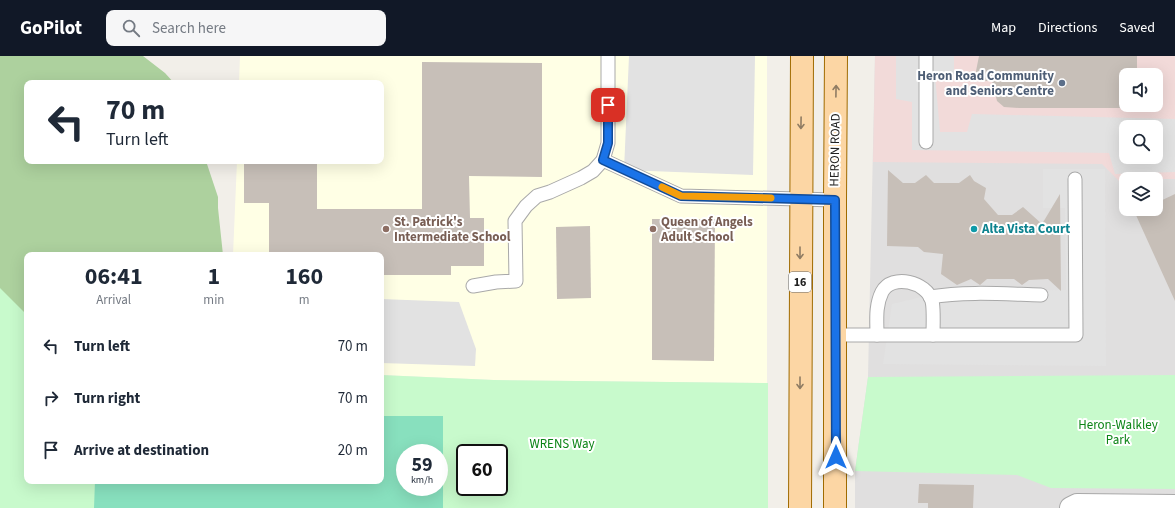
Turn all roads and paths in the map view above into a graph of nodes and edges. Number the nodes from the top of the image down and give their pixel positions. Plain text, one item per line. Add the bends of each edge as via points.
1 (608, 56) edge
2 (802, 56) edge
3 (836, 56) edge
4 (926, 56) edge
5 (926, 142) dead end
6 (603, 160) junction
7 (1075, 179) dead end
8 (800, 198) junction
9 (835, 200) junction
10 (473, 286) dead end
11 (1041, 295) dead end
12 (930, 297) junction
13 (836, 335) junction
14 (877, 335) junction
15 (933, 335) junction
16 (1175, 506) edge
17 (800, 508) edge
18 (835, 508) edge
19 (1070, 508) edge

1 - 6 lane via 608,143
2 -> 8 main road, 16
9 -> 3 main road, HERON ROAD
4 - 5 lane
6 - 8 lane via 681,196
6 - 10 lane via 593,171 537,196 526,206 515,222 516,281
7 - 15 lane via 1076,335
8 - 9 lane
8 -> 17 main road, 16
9 - 13 main road, HERON ROAD
11 - 12 lane via 949,294
12 - 14 lane via 927,291 912,283 890,284 882,291 877,305
12 - 15 lane
13 - 14 lane
13 - 18 main road, HERON ROAD
14 - 15 lane
16 - 19 street via 1077,505

